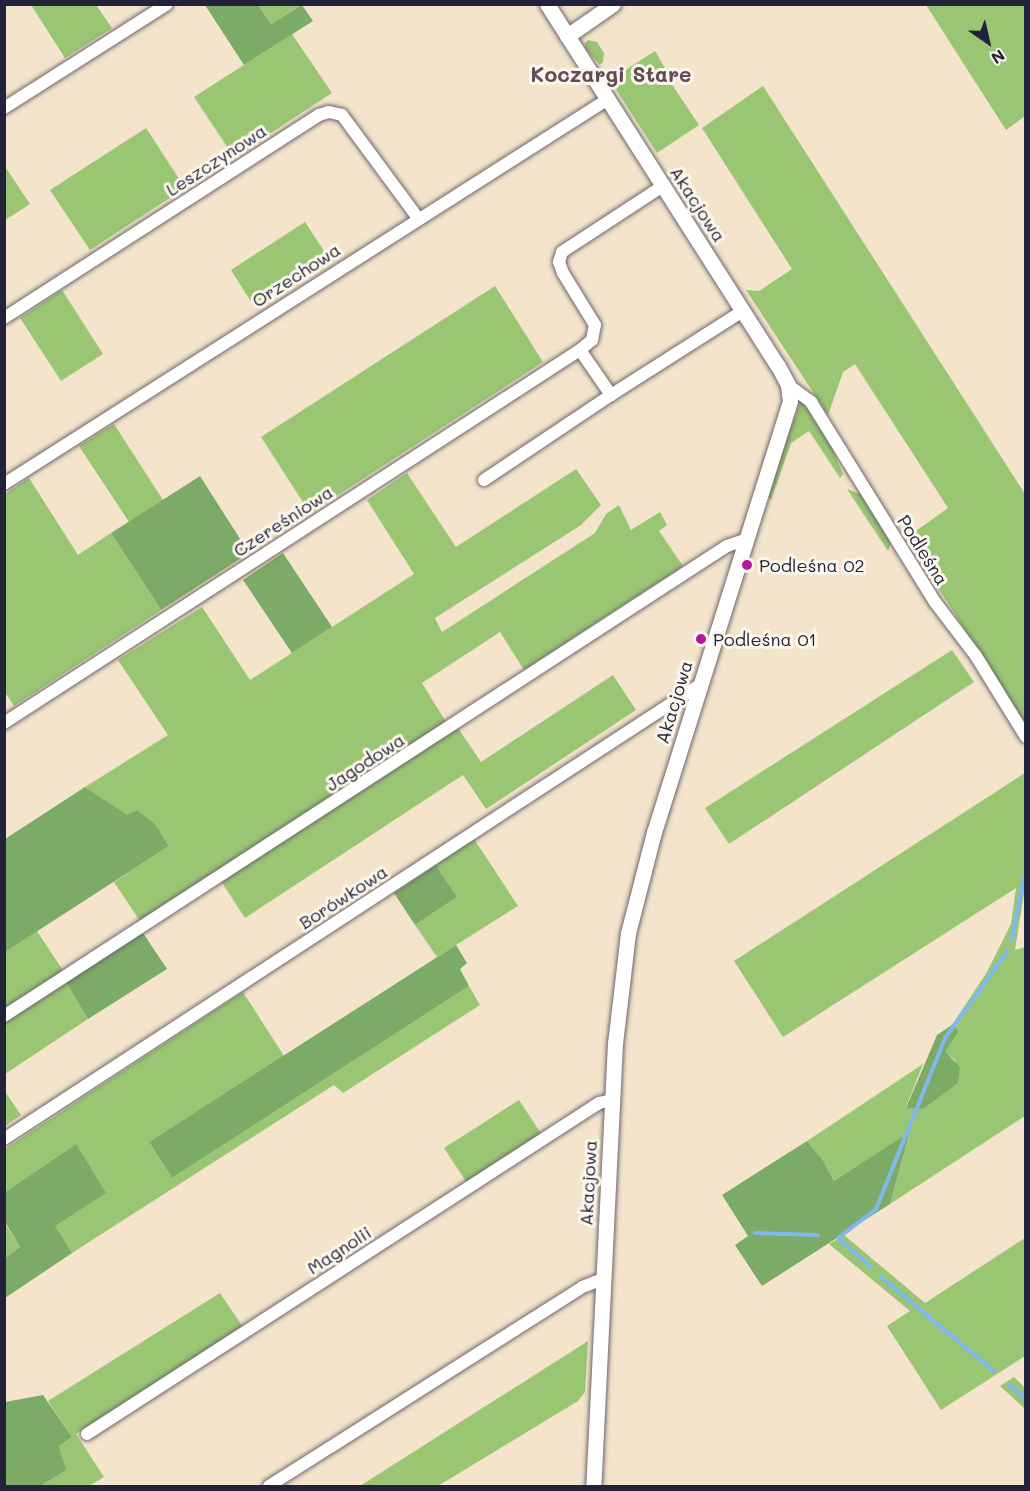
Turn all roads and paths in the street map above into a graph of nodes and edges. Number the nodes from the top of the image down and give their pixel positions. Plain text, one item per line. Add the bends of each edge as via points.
1 (167, 4) edge
2 (547, 4) edge
3 (613, 4) edge
4 (567, 36) junction
5 (608, 99) junction
6 (4, 108) edge
7 (663, 186) junction
8 (418, 218) junction
9 (743, 311) junction
10 (4, 318) edge
11 (580, 350) junction
12 (788, 385) junction
13 (611, 394) junction
14 (484, 480) dead end
15 (4, 484) edge
16 (747, 539) junction
17 (701, 684) junction
18 (4, 723) edge
19 (1026, 737) edge
20 (4, 1016) edge
21 (612, 1100) junction
22 (4, 1139) edge
23 (603, 1279) junction
24 (87, 1434) dead end
25 (269, 1486) edge
26 (593, 1486) edge

1 - 6 street
2 - 4 street, Akacjowa
3 - 4 street
4 - 5 street, Akacjowa
5 - 7 street, Akacjowa
5 - 8 street, Orzechowa
7 - 9 street, Akacjowa
7 - 11 street, Czereśniowa via 562,252 559,262 563,273 595,325 592,340
8 - 10 street, Leszczynowa via 342,115 329,112
8 - 15 street, Orzechowa
9 - 12 street, Akacjowa
9 - 13 street
11 - 13 street
11 - 18 street, Czereśniowa
12 - 16 street, Akacjowa via 789,412
12 - 19 street, Podleśna via 811,402 935,602 970,648
13 - 14 street
16 - 17 street, Akacjowa
16 - 20 street, Jagodowa via 727,546
17 - 21 street, Akacjowa via 651,842 628,933
17 - 22 street, Borówkowa
21 - 23 street, Akacjowa
21 - 24 street, Magnolii via 599,1103
23 - 25 street via 582,1287
23 - 26 street, Akacjowa

